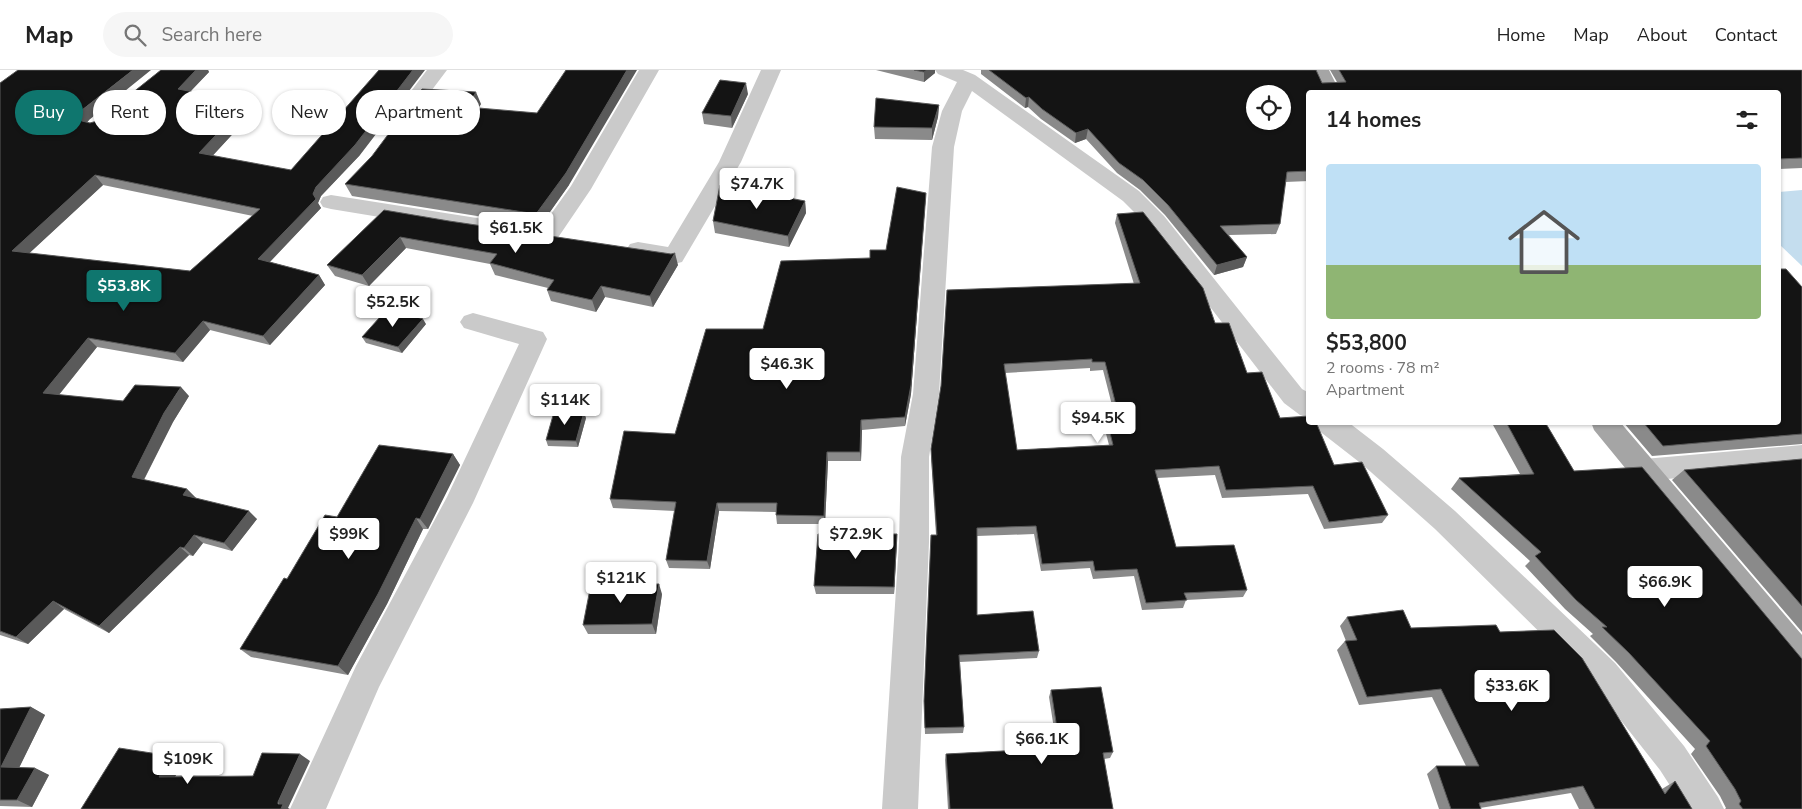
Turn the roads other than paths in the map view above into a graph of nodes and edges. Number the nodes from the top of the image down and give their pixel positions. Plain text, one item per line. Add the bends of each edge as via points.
1 (437, 70) edge
2 (649, 70) edge
3 (770, 70) edge
4 (945, 70) edge
5 (1319, 70) edge
6 (968, 79) junction
7 (1329, 90) edge
8 (386, 138) edge
9 (350, 182) edge
10 (616, 247) edge
11 (473, 322) dead end
12 (1306, 406) edge
13 (1332, 425) edge
14 (1606, 425) edge
15 (1802, 456) edge
16 (1644, 470) junction
17 (1802, 659) edge
18 (308, 809) edge
19 (900, 809) edge
20 (1706, 809) edge

1 - 8 street
2 - 9 street via 580,190 557,238 331,202
3 - 10 street via 730,162 674,256
4 - 6 street
5 - 7 main road
6 - 12 street via 1131,196 1156,222 1293,396
6 - 19 street via 952,111 943,147 926,394 915,457 914,542
11 - 18 street via 534,339 458,503 367,677
13 - 20 street via 1445,520 1604,674 1672,758
14 - 16 main road
15 - 16 street
16 - 17 main road

